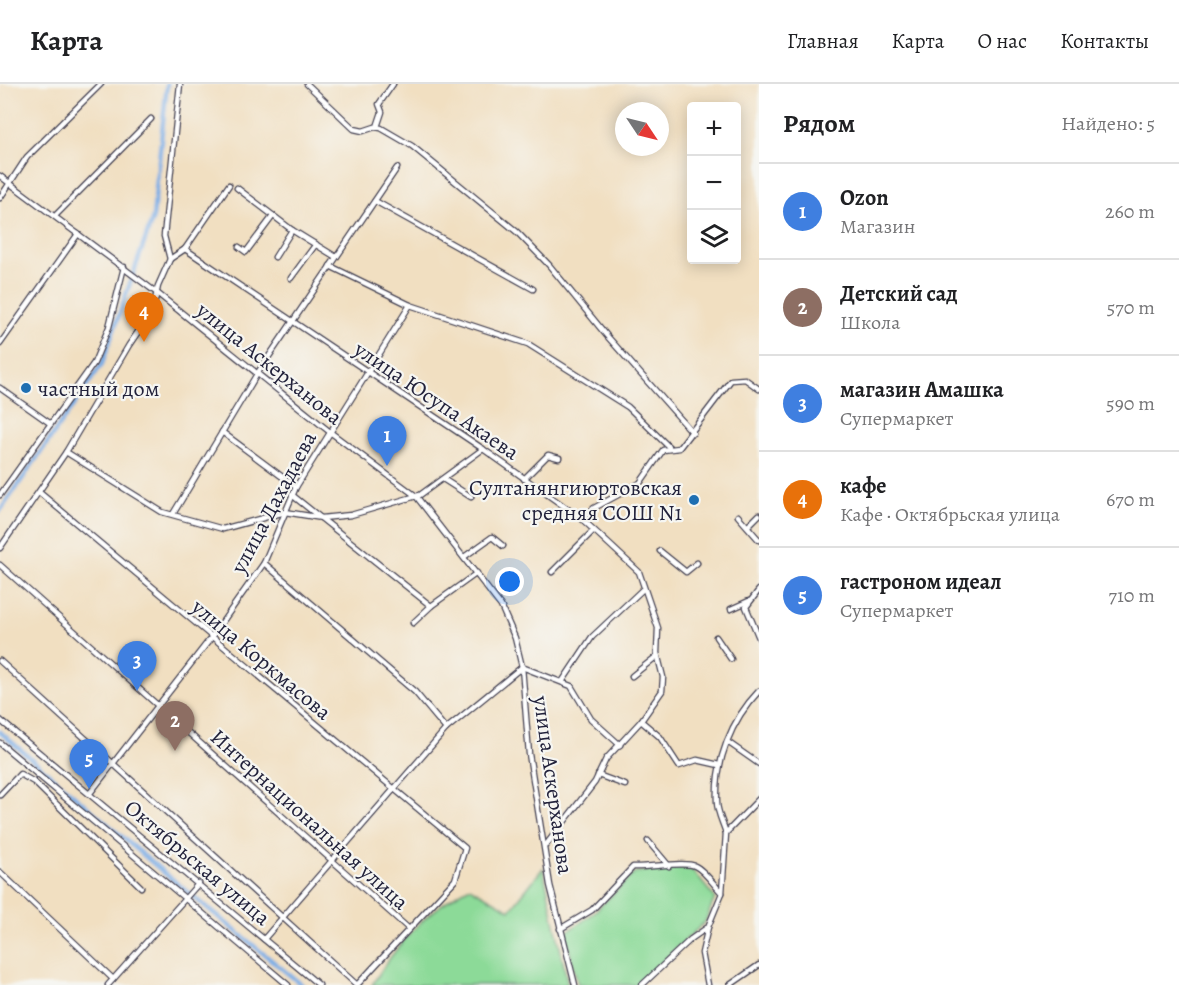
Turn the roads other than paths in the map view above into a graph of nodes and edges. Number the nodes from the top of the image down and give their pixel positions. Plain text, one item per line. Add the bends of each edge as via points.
1 (101, 84) edge
2 (180, 84) edge
3 (307, 84) edge
4 (393, 84) edge
5 (151, 119) dead end
6 (377, 127) junction
7 (397, 168) dead end
8 (0, 176) edge
9 (10, 184) junction
10 (229, 185) dead end
11 (237, 188) dead end
12 (0, 198) edge
13 (375, 201) junction
14 (55, 216) junction
15 (273, 216) junction
16 (292, 230) junction
17 (78, 234) junction
18 (316, 244) junction
19 (239, 247) dead end
20 (185, 249) junction
21 (275, 257) dead end
22 (336, 257) junction
23 (170, 259) junction
24 (330, 266) junction
25 (126, 269) junction
26 (291, 278) dead end
27 (533, 288) dead end
28 (157, 293) junction
29 (410, 304) junction
30 (293, 322) junction
31 (0, 344) edge
32 (369, 373) junction
33 (257, 374) junction
34 (0, 388) edge
35 (759, 389) edge
36 (51, 424) junction
37 (222, 432) junction
38 (330, 432) junction
39 (693, 433) junction
40 (669, 447) junction
41 (483, 448) junction
42 (66, 452) junction
43 (559, 458) dead end
44 (443, 479) junction
45 (524, 479) junction
46 (296, 487) junction
47 (40, 493) junction
48 (0, 495) edge
49 (292, 495) junction
50 (416, 496) junction
51 (471, 497) dead end
52 (285, 512) junction
53 (173, 514) junction
54 (759, 515) edge
55 (738, 516) dead end
56 (322, 518) junction
57 (582, 519) junction
58 (749, 525) junction
59 (593, 531) junction
60 (759, 540) edge
61 (503, 546) dead end
62 (0, 548) edge
63 (660, 551) dead end
64 (464, 557) junction
65 (264, 563) junction
66 (697, 563) dead end
67 (0, 565) edge
68 (552, 572) dead end
69 (477, 573) junction
70 (643, 589) junction
71 (759, 590) edge
72 (749, 601) junction
73 (431, 606) junction
74 (731, 609) dead end
75 (413, 623) dead end
76 (716, 637) dead end
77 (211, 638) junction
78 (759, 638) edge
79 (657, 656) junction
80 (731, 659) dead end
81 (0, 661) edge
82 (522, 667) junction
83 (632, 676) dead end
84 (562, 682) junction
85 (759, 691) edge
86 (158, 706) junction
87 (0, 720) edge
88 (641, 721) junction
89 (446, 729) junction
90 (0, 743) edge
91 (729, 743) junction
92 (620, 745) junction
93 (113, 764) junction
94 (759, 764) edge
95 (719, 765) junction
96 (598, 775) junction
97 (625, 785) dead end
98 (394, 790) junction
99 (90, 793) junction
100 (0, 795) edge
101 (759, 799) edge
102 (726, 833) junction
103 (648, 841) dead end
104 (546, 845) junction
105 (333, 860) junction
106 (669, 866) junction
107 (0, 872) edge
108 (199, 884) junction
109 (141, 887) dead end
110 (722, 892) junction
111 (186, 900) junction
112 (281, 918) junction
113 (708, 927) junction
114 (409, 929) junction
115 (560, 929) junction
116 (264, 939) junction
117 (759, 965) edge
118 (113, 979) junction
119 (108, 985) edge
120 (288, 985) edge
121 (319, 985) edge
122 (357, 985) edge
123 (574, 985) edge
124 (642, 985) edge
125 (708, 985) edge
126 (730, 985) edge

1 - 9 street via 27,157
2 - 23 street via 164,236
3 - 6 street via 354,129
4 - 6 street via 380,104 382,112
5 - 14 street
6 - 39 street via 434,163 537,251
7 - 13 street
8 - 9 street, улица Аскерханова
9 - 12 street
9 - 14 street, улица Аскерханова
10 - 20 street
11 - 15 street
13 - 22 street
13 - 27 street
14 - 17 street, улица Аскерханова
15 - 16 street
15 - 19 street via 246,252
16 - 18 street
16 - 21 street
17 - 25 street, улица Аскерханова
17 - 31 street
18 - 22 street
18 - 26 street
20 - 23 street
20 - 30 street, улица Юсупа Акаева
22 - 24 street
23 - 28 street
24 - 29 street
24 - 30 street
25 - 28 street, улица Аскерханова
25 - 36 street via 110,327 94,363
28 - 33 street, улица Аскерханова
28 - 42 street via 156,305
29 - 32 street, улица Дахадаева
29 - 40 street via 528,344 628,407
30 - 32 street, улица Юсупа Акаева
30 - 33 street
32 - 38 street, улица Дахадаева
32 - 41 street, улица Юсупа Акаева
33 - 37 street
33 - 38 street, улица Аскерханова
34 - 36 street
35 - 39 street via 745,379 731,380
36 - 48 street
37 - 46 street
37 - 53 street
38 - 46 street, улица Дахадаева
38 - 50 street, улица Аскерханова
39 - 40 street via 679,448
40 - 57 street via 656,458 640,483 594,508
41 - 44 street
41 - 45 street, улица Юсупа Акаева
42 - 47 street
42 - 53 street via 149,505
43 - 45 street via 548,454
44 - 50 street
44 - 51 street
45 - 57 street, улица Юсупа Акаева
46 - 49 street, улица Дахадаева
47 - 62 street
47 - 77 street, улица Коркмасова
49 - 52 street, улица Дахадаева
49 - 56 street
50 - 56 street via 351,515
50 - 64 street, улица Аскерханова
52 - 53 street via 223,529
52 - 56 street
52 - 65 street, улица Дахадаева
54 - 58 street
55 - 58 street
56 - 73 street
57 - 59 street, улица Юсупа Акаева
58 - 60 street
59 - 68 street
59 - 70 street, улица Юсупа Акаева via 639,572
61 - 64 street via 492,537
63 - 66 street via 686,572
64 - 69 street, улица Аскерханова
65 - 77 street, улица Дахадаева
65 - 89 street via 415,692
67 - 86 street, Интернациональная улица
69 - 73 street
69 - 82 street, улица Аскерханова via 501,606
70 - 79 street, улица Юсупа Акаева via 658,628
70 - 84 street via 592,637
71 - 72 street
72 - 74 street
72 - 78 street via 746,607
73 - 75 street
76 - 80 street
77 - 86 street, улица Дахадаева
77 - 98 street, улица Коркмасова
79 - 83 street
79 - 88 street, улица Юсупа Акаева via 663,677 662,692
81 - 93 street
82 - 84 street
82 - 89 street
82 - 104 street, улица Аскерханова via 530,754
84 - 92 street via 576,691 591,719
85 - 91 street via 734,723
86 - 93 street, улица Дахадаева
86 - 105 street, Интернациональная улица
87 - 99 street, Октябрьская улица
88 - 92 street, улица Юсупа Акаева
88 - 95 street via 660,737 679,766 696,760
89 - 98 street
90 - 111 street
91 - 94 street
91 - 95 street
92 - 96 street, улица Юсупа Акаева via 606,759
93 - 99 street, улица Дахадаева
93 - 112 street
95 - 102 street via 717,803
96 - 97 street
96 - 104 street, улица Юсупа Акаева
98 - 105 street
98 - 114 street, улица Коркмасова via 465,848 455,880
99 - 108 street, Октябрьская улица
100 - 109 street via 20,774 34,782
101 - 102 street
102 - 110 street
103 - 106 street
104 - 115 street, улица Аскерханова
105 - 112 street
105 - 114 street, Интернациональная улица
106 - 110 street via 695,866
106 - 115 street via 633,867 592,910
107 - 118 street
108 - 111 street
108 - 116 street, Октябрьская улица
110 - 113 street
111 - 118 street
111 - 120 street
112 - 116 street
112 - 122 street
113 - 124 street
113 - 125 street via 702,953
114 - 122 street
115 - 123 street, улица Аскерханова
116 - 121 street, Октябрьская улица
117 - 126 street
118 - 119 street

